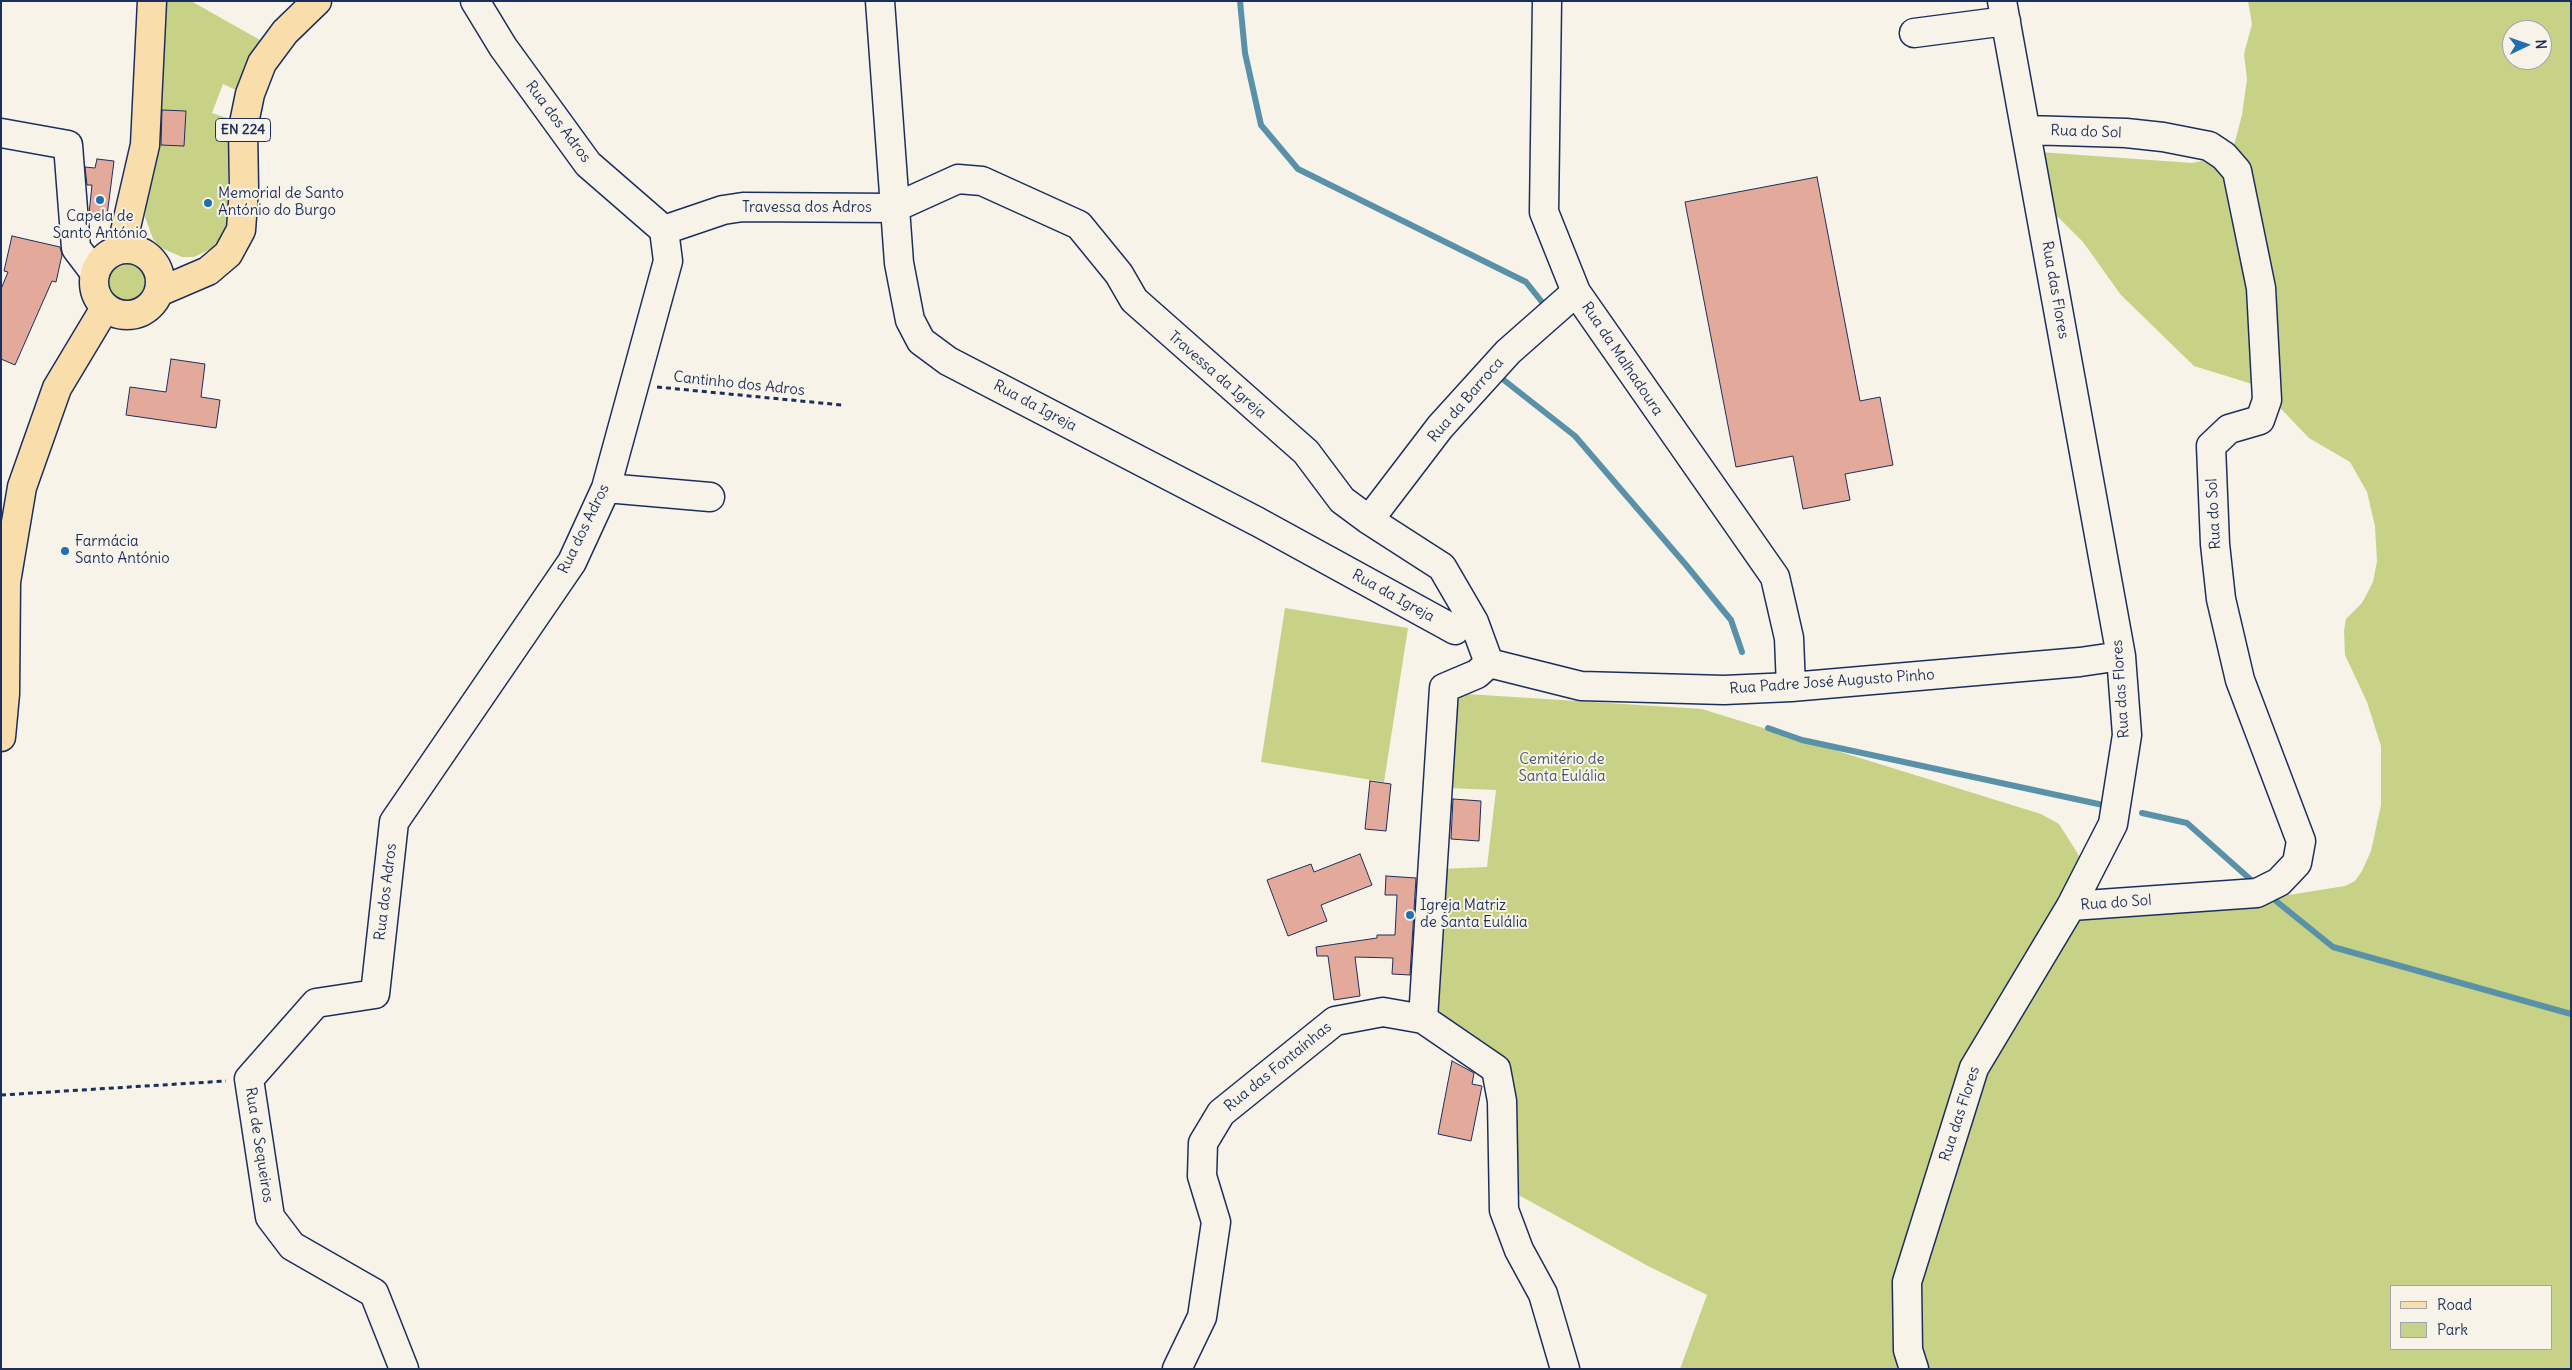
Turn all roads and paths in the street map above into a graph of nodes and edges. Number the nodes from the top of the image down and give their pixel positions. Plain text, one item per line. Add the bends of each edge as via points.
1 (152, 1) edge
2 (317, 1) edge
3 (475, 1) edge
4 (880, 1) edge
5 (1547, 1) edge
6 (2004, 11) edge
7 (1914, 33) dead end
8 (2026, 130) junction
9 (1, 133) edge
10 (894, 208) junction
11 (664, 230) junction
12 (121, 249) junction
13 (152, 260) junction
14 (208, 271) junction
15 (95, 273) junction
16 (159, 292) junction
17 (1576, 292) junction
18 (105, 308) junction
19 (634, 385) junction
20 (842, 405) dead end
21 (606, 488) junction
22 (710, 497) dead end
23 (1369, 520) junction
24 (1455, 630) dead end
25 (2121, 656) junction
26 (1489, 663) junction
27 (1791, 688) junction
28 (1, 736) edge
29 (2071, 906) junction
30 (1423, 1019) junction
31 (249, 1079) junction
32 (1, 1095) edge
33 (404, 1369) edge
34 (1176, 1369) edge
35 (1565, 1369) edge
36 (1914, 1369) edge

1 - 12 main road via 144,145
2 - 14 main road, EN 224 via 285,32 259,71 243,128 241,230 228,254
3 - 11 street, Rua dos Adros via 503,47 588,164
4 - 10 street, Rua da Igreja
5 - 17 street, Rua da Malhadoura via 1544,212
6 - 7 street
6 - 8 street, Rua das Flores
8 - 25 street, Rua das Flores
8 - 29 street, Rua do Sol via 2163,137 2209,146 2224,156 2237,171 2261,288 2267,400 2260,420 2229,429 2211,446 2215,544 2221,599 2240,680 2301,841 2297,862 2278,882 2257,893
9 - 15 street via 68,145 76,248
10 - 11 street, Travessa dos Adros via 743,207 723,210
10 - 23 street, Travessa da Igreja via 958,179 982,181 1079,225 1134,300 1306,452 1342,500
10 - 24 street, Rua da Igreja via 899,263 910,320 921,341 948,361 1258,522
11 - 19 street, Rua dos Adros via 668,260
12 - 13 main road via 138,251
12 - 15 main road via 104,258
13 - 14 main road
13 - 16 main road via 161,280
14 - 16 main road, EN 224
15 - 18 main road via 95,292
16 - 18 main road, EN 224 via 155,302 137,314 115,314
17 - 23 street, Rua da Barroca via 1495,366 1440,427
17 - 27 street, Rua da Malhadoura via 1775,577 1789,638
18 - 28 main road via 56,388 22,487 6,582 5,694
19 - 20 path, Cantinho dos Adros
19 - 21 street, Rua dos Adros
21 - 22 street
21 - 31 street, Rua dos Adros via 572,562 394,822 375,994 316,1003
23 - 26 street, Travessa da Igreja via 1442,567 1474,622
25 - 27 street, Rua Padre José Augusto Pinho
25 - 29 street, Rua das Flores via 2127,735 2113,824
26 - 27 street, Rua Padre José Augusto Pinho via 1581,686 1724,690
26 - 30 street via 1477,674 1444,688
29 - 36 street, Rua das Flores via 1974,1068 1907,1282 1908,1350
30 - 34 street, Rua das Fontaínhas via 1383,1012 1335,1021 1221,1113 1203,1142 1202,1176 1216,1222 1202,1317
30 - 35 street via 1496,1070 1502,1101 1504,1210 1543,1294
31 - 32 path, Rua de Sequeiros
31 - 33 street, Rua de Sequeiros via 270,1217 292,1246 374,1293

